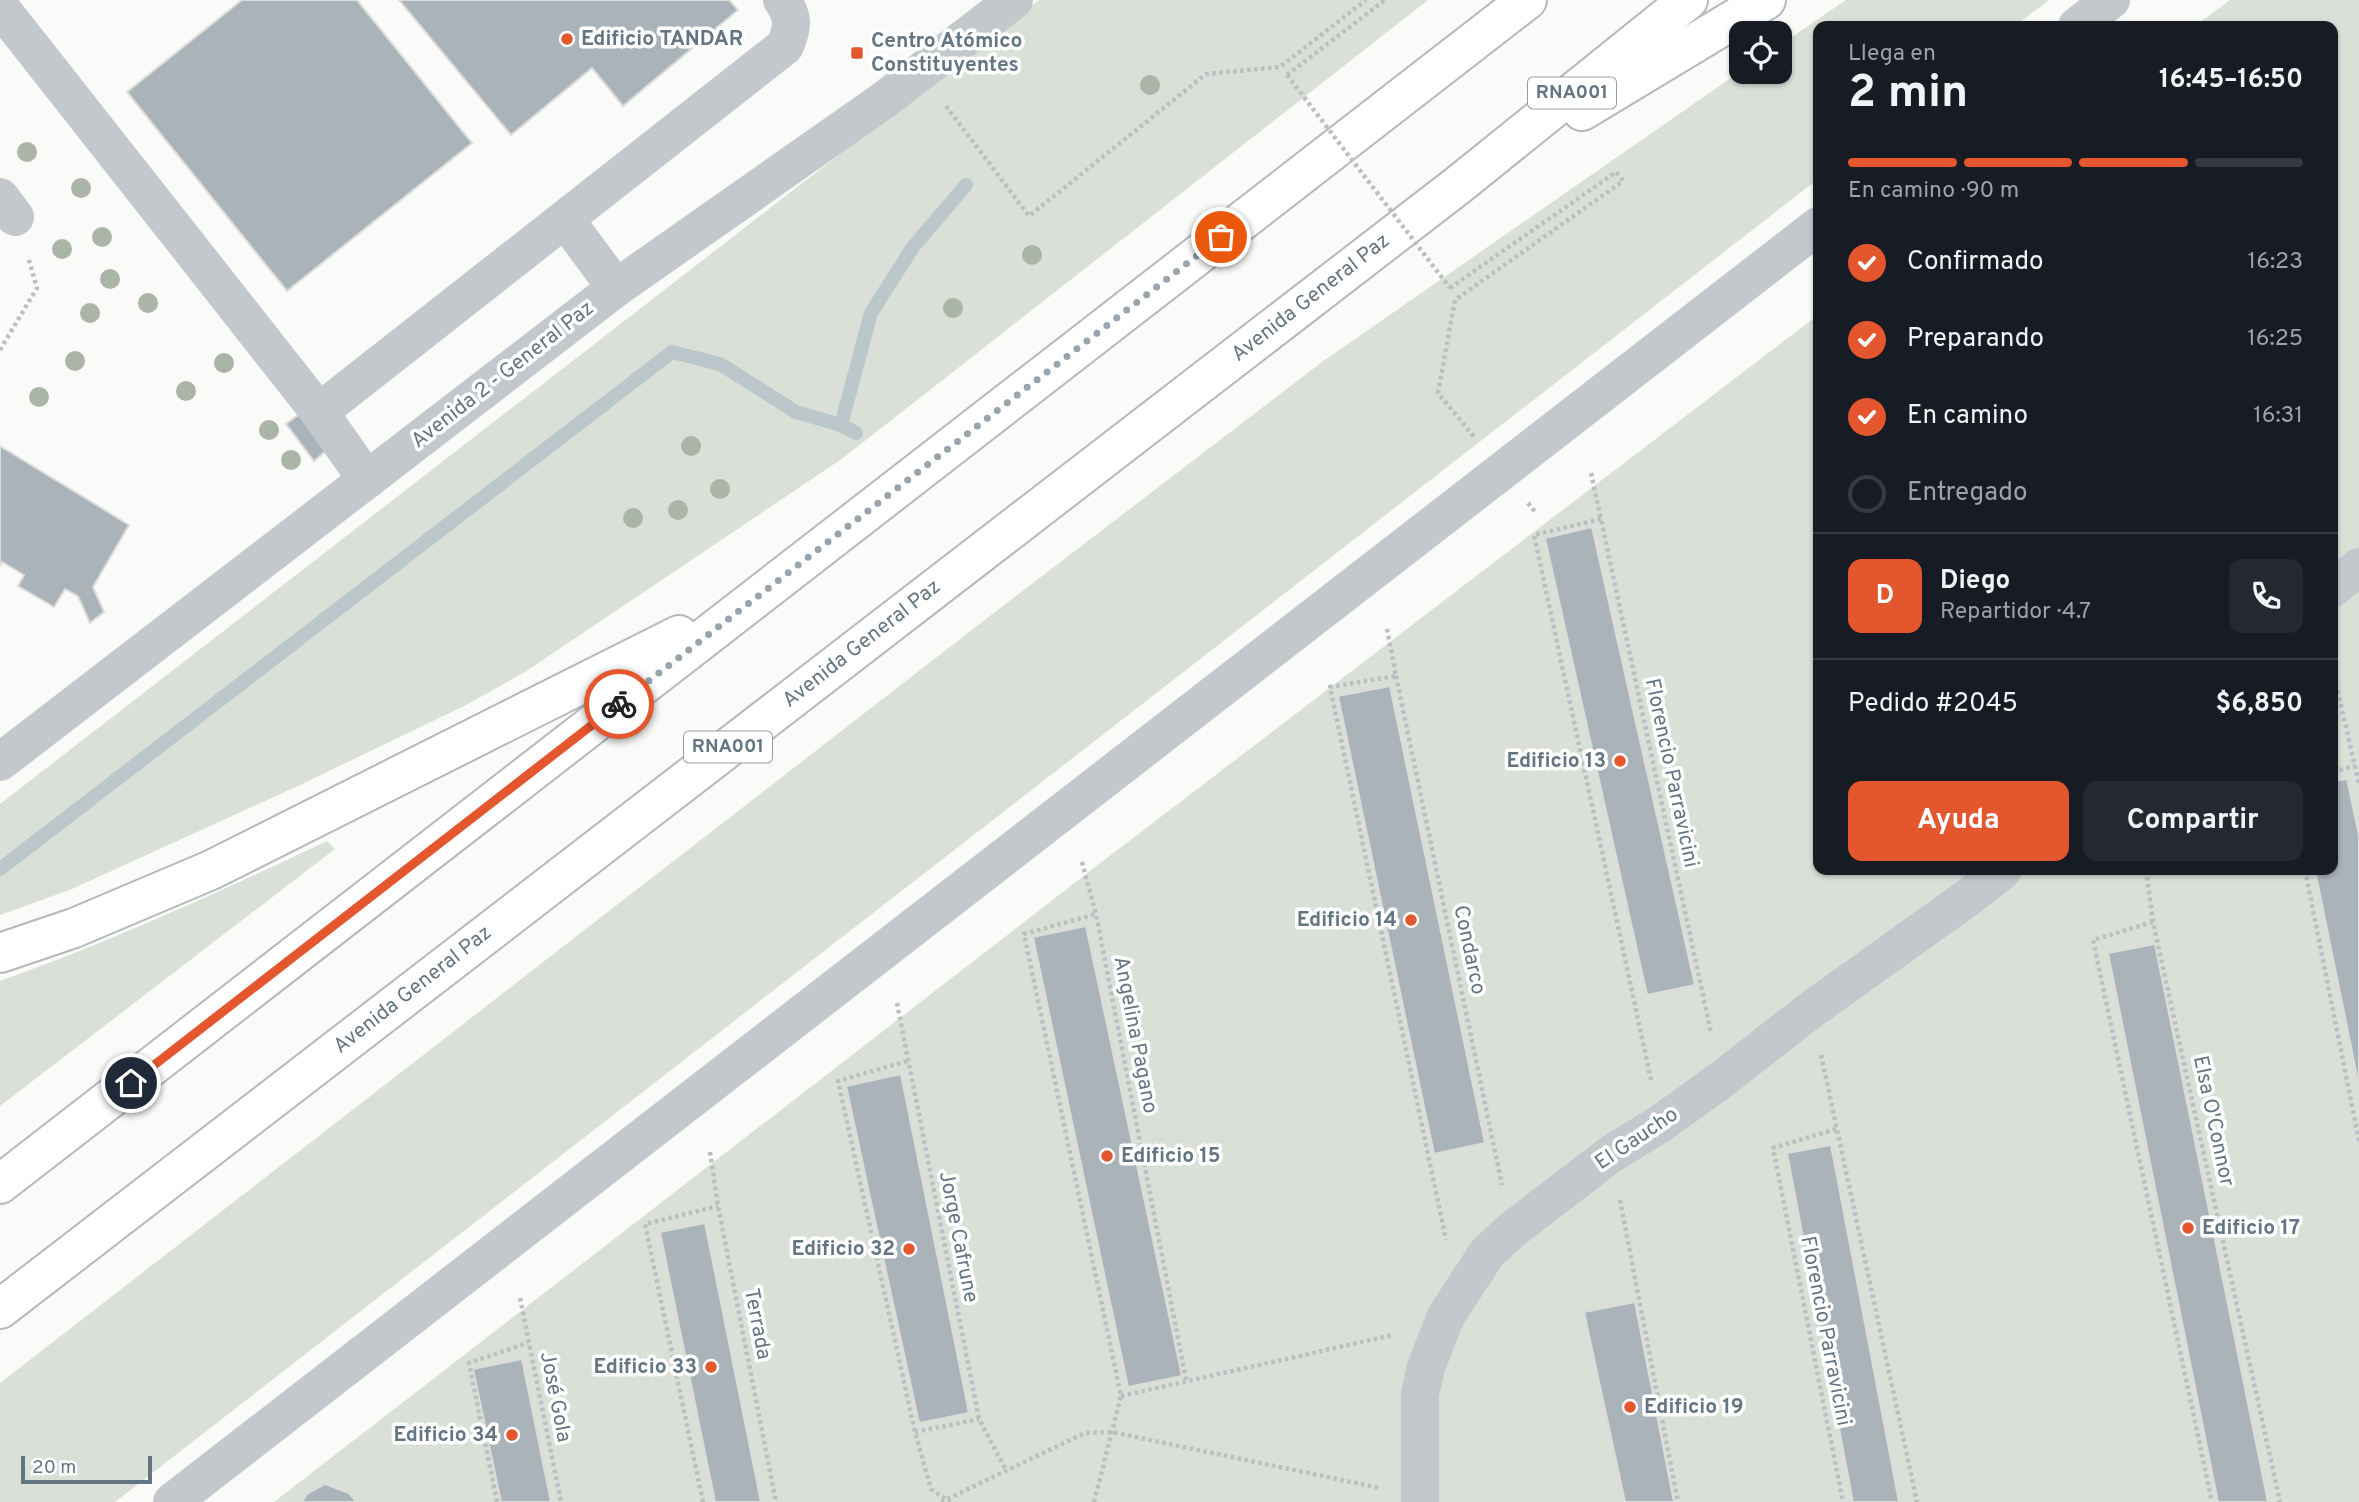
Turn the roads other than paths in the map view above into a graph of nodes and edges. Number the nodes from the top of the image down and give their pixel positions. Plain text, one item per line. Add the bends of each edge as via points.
1 (782, 0) edge
2 (1527, 0) edge
3 (1688, 0) edge
4 (1766, 0) edge
5 (2111, 0) edge
6 (1007, 3) edge
7 (0, 7) edge
8 (2084, 21) edge
9 (1457, 186) junction
10 (565, 219) junction
11 (1813, 230) edge
12 (616, 288) junction
13 (319, 412) junction
14 (367, 480) junction
15 (2359, 567) edge
16 (2338, 584) edge
17 (762, 593) junction
18 (0, 762) edge
19 (1997, 875) edge
20 (0, 953) edge
21 (0, 1184) edge
22 (0, 1309) edge
23 (1420, 1499) edge
24 (172, 1502) edge

1 - 10 street via 791,13 792,29 785,46
2 - 17 highway
3 - 9 highway, Avenida General Paz / RNA001
4 - 9 highway
5 - 8 street
6 - 12 street, Avenida 2 - General Paz via 884,100
7 - 13 street
9 - 22 highway, Avenida General Paz / RNA001
10 - 12 street
10 - 13 street
11 - 24 street
12 - 14 street, Avenida 2 - General Paz
13 - 14 street
14 - 18 street, Avenida 2 - General Paz
15 - 16 street
17 - 20 highway via 211,870 74,928
17 - 21 highway
19 - 23 street, El Gaucho via 1721,1080 1611,1154 1487,1253 1458,1295 1426,1367 1420,1394

